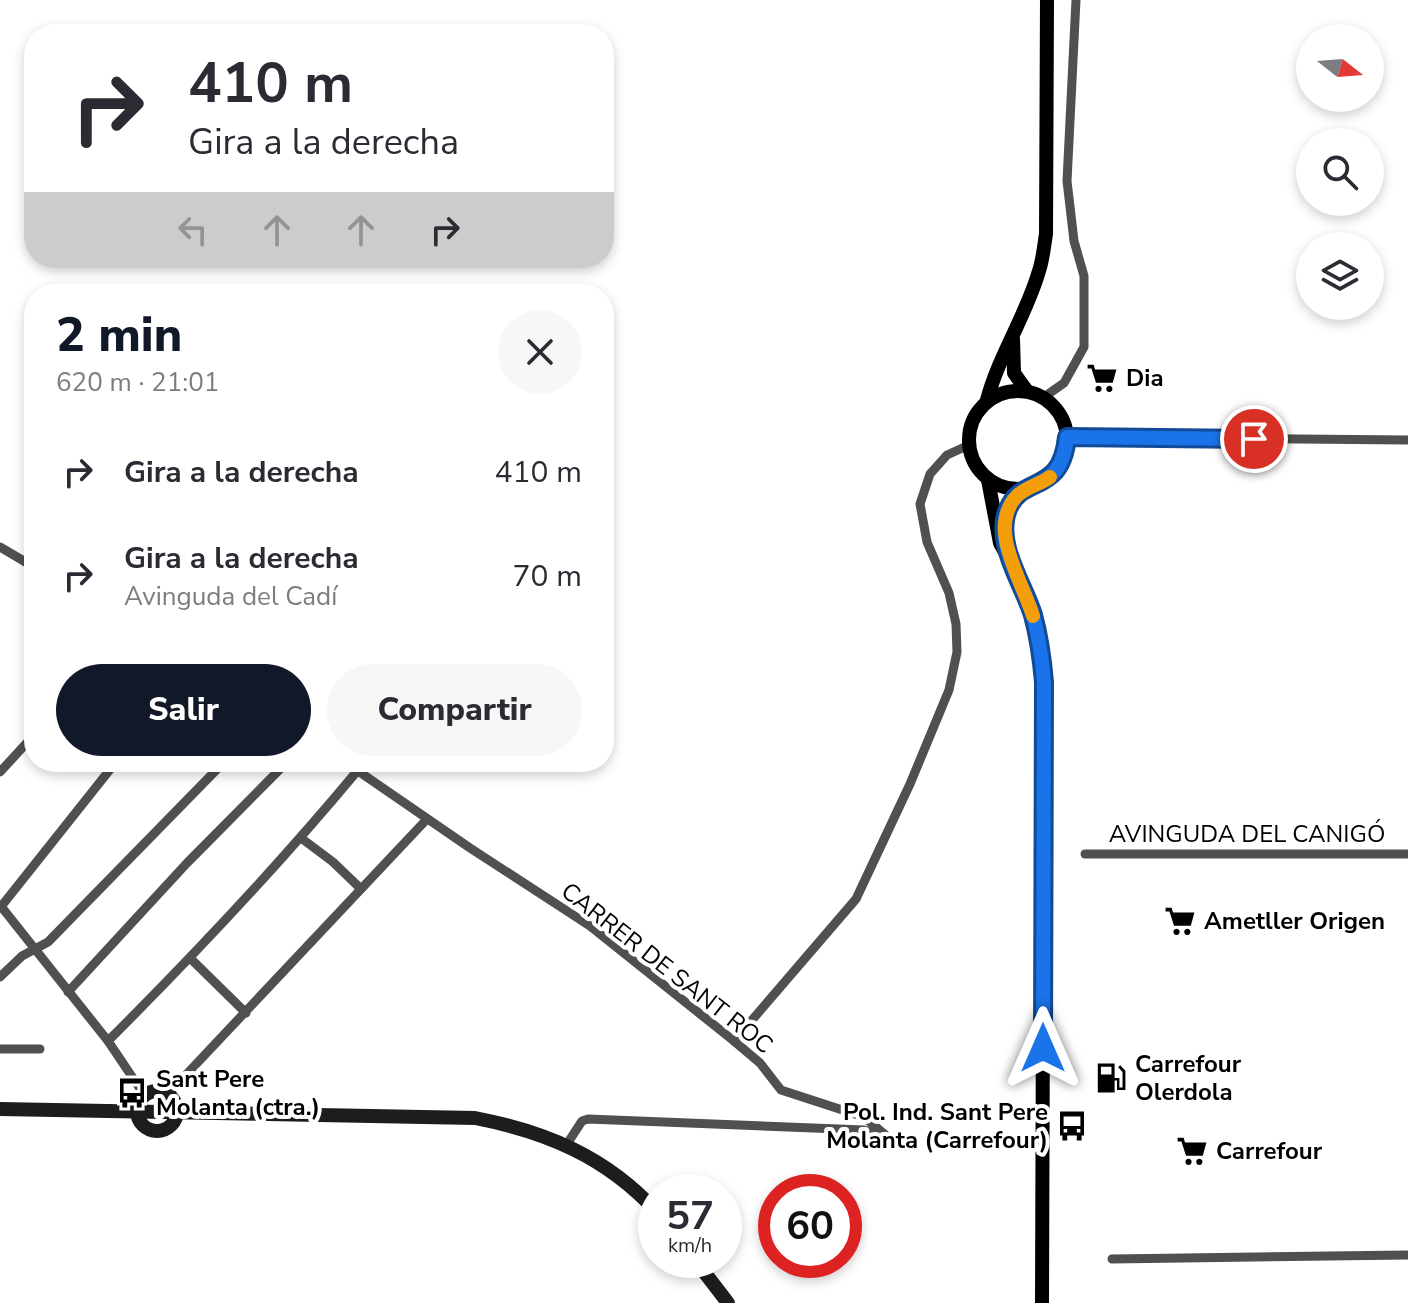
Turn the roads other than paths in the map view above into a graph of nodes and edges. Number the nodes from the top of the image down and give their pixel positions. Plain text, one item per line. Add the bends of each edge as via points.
1 (1047, 0) edge
2 (1076, 0) edge
3 (1014, 331) junction
4 (1027, 391) junction
5 (1044, 397) junction
6 (987, 400) junction
7 (1067, 437) junction
8 (1408, 440) edge
9 (969, 445) junction
10 (988, 480) junction
11 (1026, 489) junction
12 (2, 548) edge
13 (24, 561) edge
14 (1015, 570) junction
15 (24, 746) edge
16 (0, 772) edge
17 (108, 772) edge
18 (214, 772) edge
19 (277, 772) edge
20 (356, 772) edge
21 (361, 772) edge
22 (427, 819) junction
23 (301, 838) junction
24 (1085, 854) dead end
25 (1408, 854) edge
26 (361, 889) junction
27 (1, 906) edge
28 (34, 950) junction
29 (190, 958) junction
30 (0, 977) edge
31 (68, 992) junction
32 (246, 1013) junction
33 (108, 1041) junction
34 (734, 1041) junction
35 (0, 1049) edge
36 (40, 1049) dead end
37 (167, 1095) junction
38 (145, 1096) junction
39 (0, 1109) edge
40 (137, 1111) junction
41 (177, 1112) junction
42 (567, 1144) junction
43 (638, 1195) edge
44 (1408, 1255) edge
45 (1112, 1259) dead end
46 (709, 1278) edge
47 (728, 1303) edge
48 (1042, 1303) edge

1 - 3 main road via 1046,234 1040,269
2 - 5 street via 1067,181 1084,276 1084,347 1064,383
3 - 4 main road via 1014,373
3 - 6 main road
4 - 5 main road
4 - 6 main road
5 - 7 main road via 1056,408
6 - 9 main road via 976,413
7 - 8 street
7 - 11 main road via 1060,465
9 - 10 main road
9 - 34 street via 947,455 930,474 920,504 927,542 956,624 949,690 856,899
10 - 11 main road
10 - 14 main road via 1000,543
11 - 14 main road via 1011,503 1005,522
12 - 13 street
14 - 48 main road via 1036,628 1044,682
15 - 16 street
17 - 27 street
18 - 28 street via 48,942
19 - 31 street
20 - 23 street
21 - 22 street, CARRER DE SANT ROC
22 - 26 street
22 - 34 street, CARRER DE SANT ROC via 590,926
23 - 26 street
23 - 29 street
24 - 25 street, AVINGUDA DEL CANIGÓ
26 - 32 street
27 - 28 street
28 - 30 street
28 - 31 street
29 - 32 street
29 - 33 street
31 - 33 street
32 - 37 street
33 - 38 street
34 - 42 street, CARRER DE SANT ROC via 781,1090 864,1117 889,1138 864,1130 588,1119
35 - 36 street
37 - 38 street
37 - 41 street
38 - 40 street
39 - 40 street
40 - 41 street via 141,1124 153,1131 172,1125
41 - 42 street via 475,1118
42 - 43 street via 611,1170
44 - 45 street
46 - 47 street

